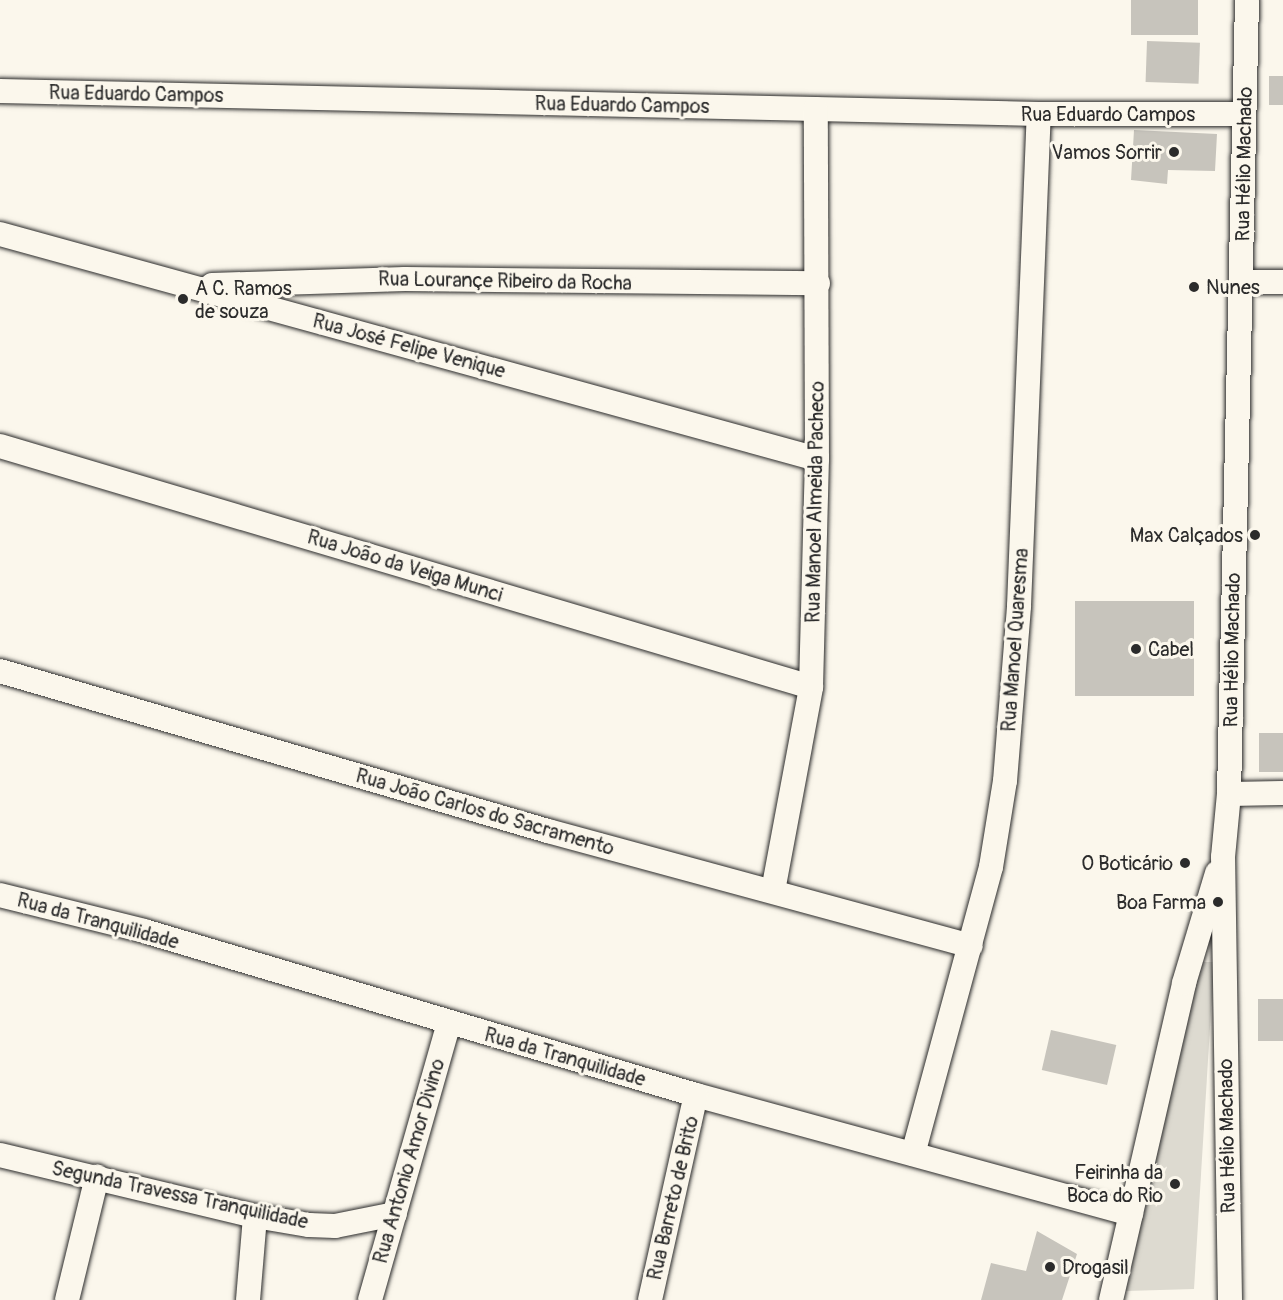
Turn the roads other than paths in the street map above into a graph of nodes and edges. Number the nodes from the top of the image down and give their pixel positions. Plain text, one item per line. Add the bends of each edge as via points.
1 (1247, 0) edge
2 (0, 91) edge
3 (816, 110) junction
4 (1039, 114) junction
5 (1244, 114) junction
6 (0, 234) edge
7 (1242, 282) junction
8 (1283, 282) edge
9 (818, 283) junction
10 (191, 286) junction
11 (0, 446) edge
12 (818, 459) junction
13 (0, 671) edge
14 (811, 687) junction
15 (1283, 793) edge
16 (1229, 794) junction
17 (1223, 856) junction
18 (773, 891) junction
19 (0, 895) edge
20 (971, 946) junction
21 (449, 1023) junction
22 (696, 1095) junction
23 (913, 1154) junction
24 (0, 1155) edge
25 (97, 1177) junction
26 (395, 1214) junction
27 (1131, 1214) junction
28 (255, 1216) junction
29 (67, 1300) edge
30 (248, 1300) edge
31 (370, 1300) edge
32 (650, 1300) edge
33 (1111, 1300) edge
34 (1230, 1300) edge

1 - 5 street, Rua Hélio Machado
2 - 3 street, Rua Eduardo Campos
3 - 4 street, Rua Eduardo Campos
3 - 9 street, Rua Manoel Almeida Pacheco
4 - 5 street, Rua Eduardo Campos
4 - 20 street, Rua Manoel Quaresma via 1011,718 991,867
5 - 7 street, Rua Hélio Machado
6 - 10 street, Rua José Felipe Venique
7 - 8 street
7 - 16 street, Rua Hélio Machado
9 - 10 street, Rua Lourançe Ribeiro da Rocha via 405,279
9 - 12 street, Rua Manoel Almeida Pacheco
10 - 12 street, Rua José Felipe Venique
11 - 14 street, Rua João da Veiga Munci
12 - 14 street, Rua Manoel Almeida Pacheco
13 - 18 street, Rua João Carlos do Sacramento via 548,831
14 - 18 street, Rua Manoel Almeida Pacheco
15 - 16 street
16 - 17 street, Rua Hélio Machado
17 - 27 street via 1184,982
17 - 34 street, Rua Hélio Machado
18 - 20 street, Rua João Carlos do Sacramento
19 - 21 street, Rua da Tranquilidade via 144,932
20 - 23 street, Rua Manoel Quaresma
21 - 22 street, Rua da Tranquilidade
21 - 26 street, Rua Antonio Amor Divino
22 - 23 street, Rua da Tranquilidade
22 - 32 street, Rua Barreto de Brito
23 - 27 street, Rua da Tranquilidade
24 - 25 street, Segunda Travessa Tranquilidade
25 - 28 street, Segunda Travessa Tranquilidade
25 - 29 street
26 - 28 street, Segunda Travessa Tranquilidade via 335,1226
26 - 31 street, Rua Antonio Amor Divino
27 - 33 street
28 - 30 street

